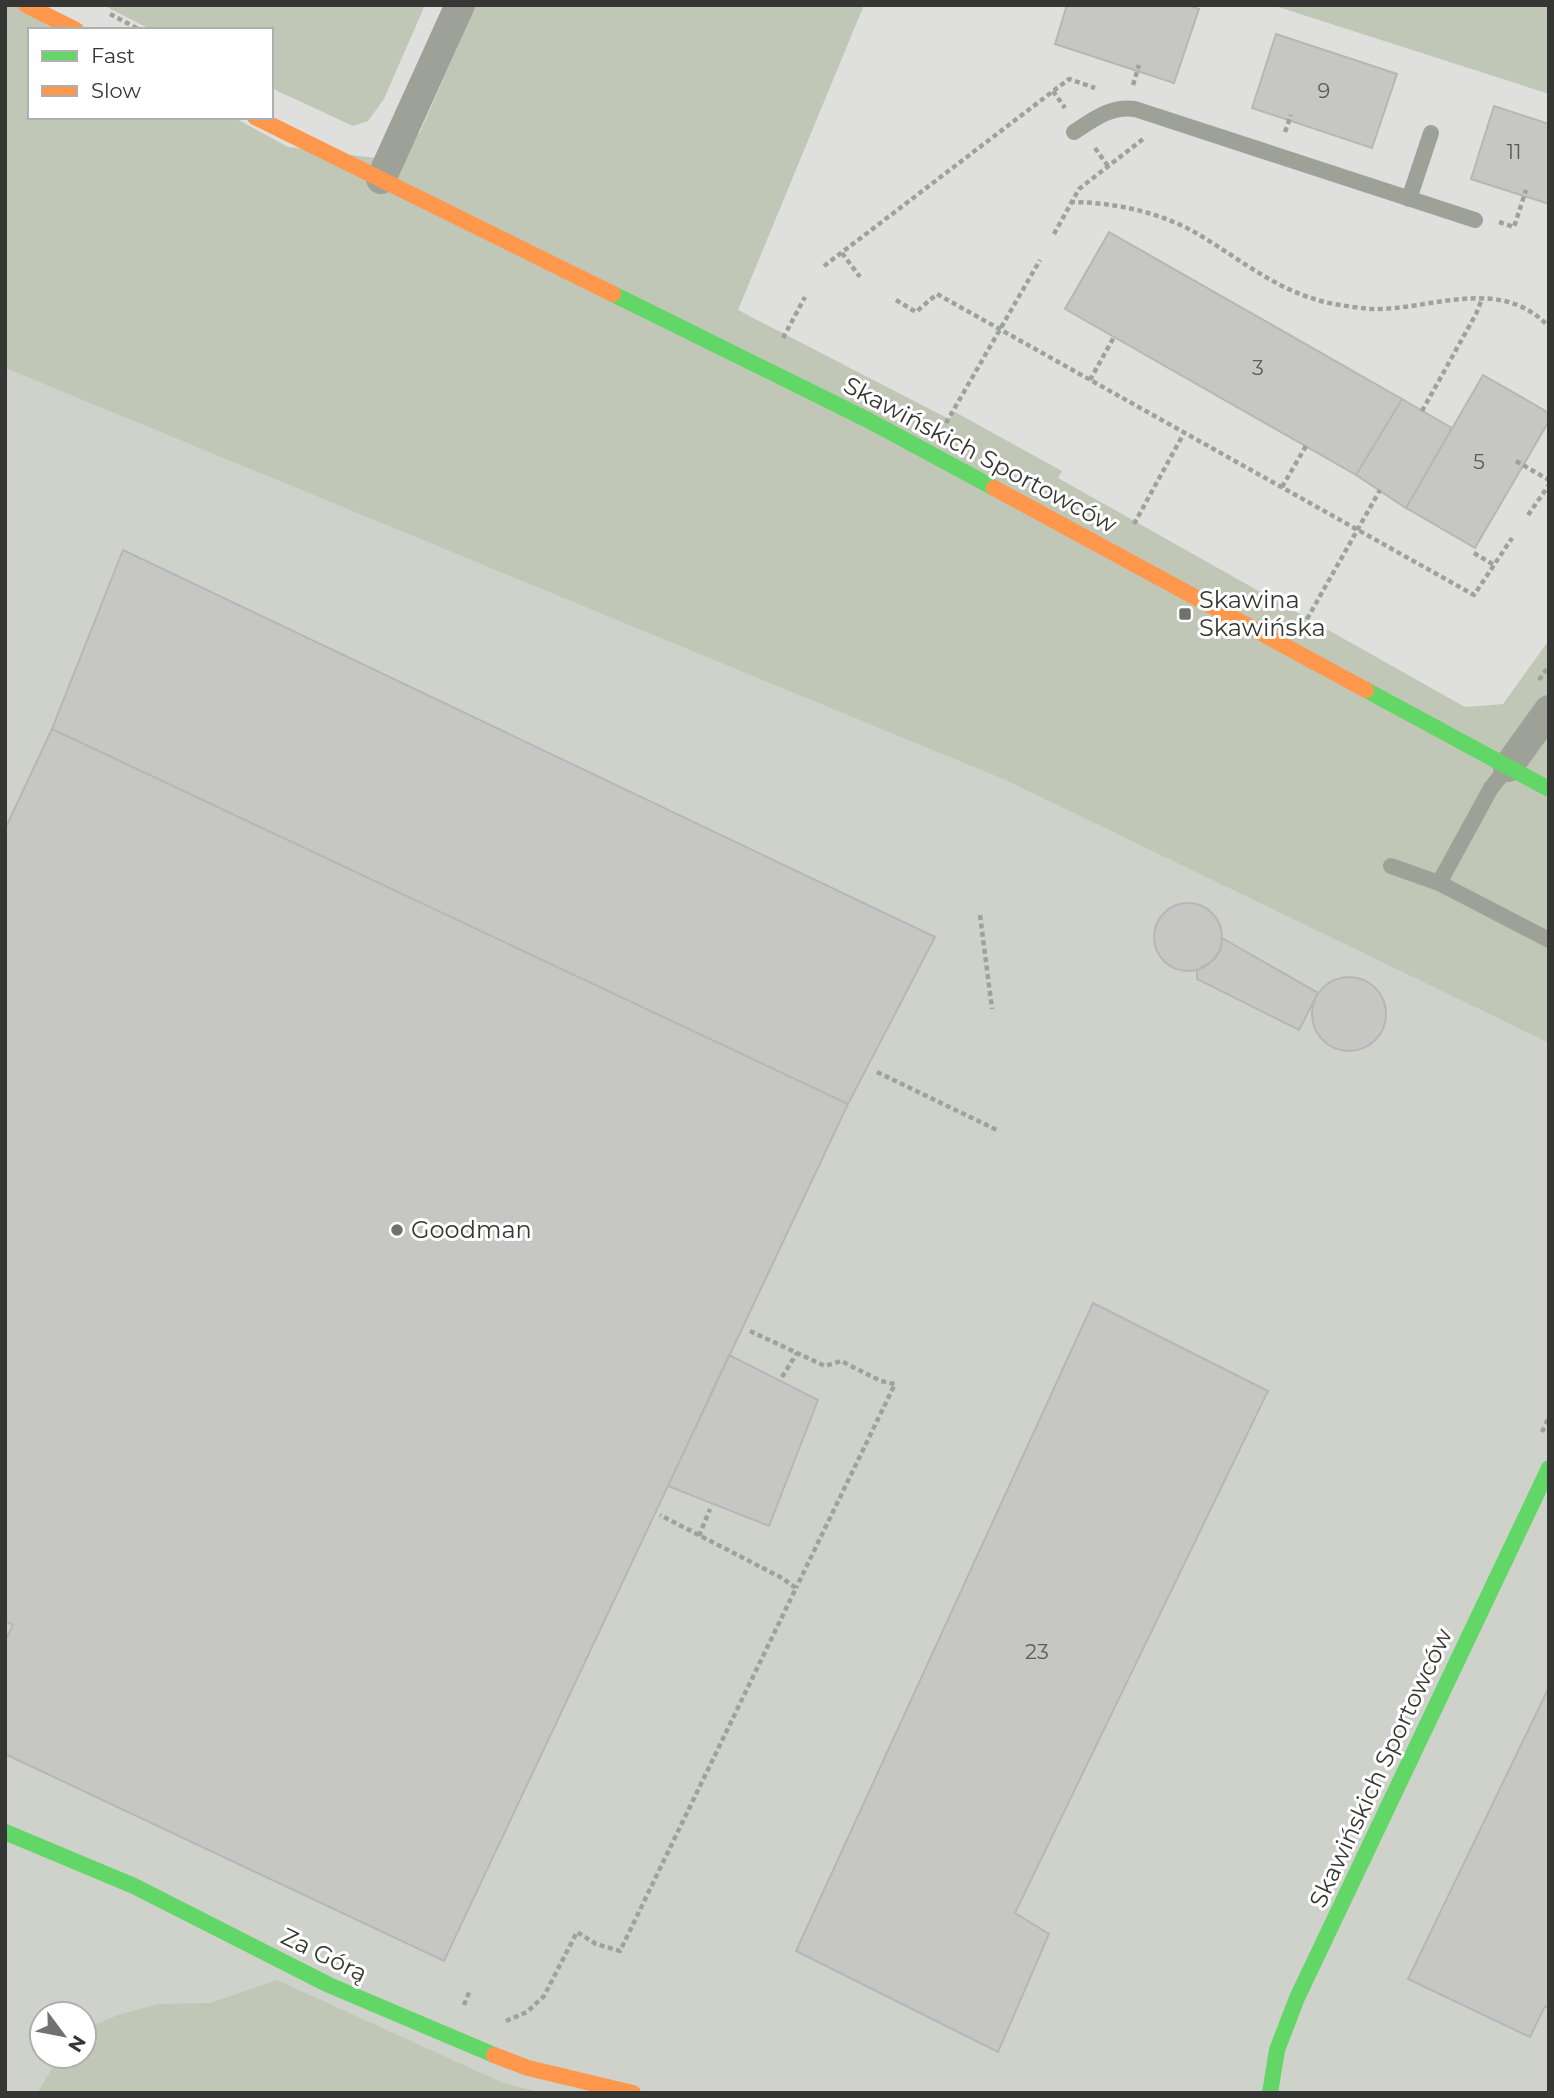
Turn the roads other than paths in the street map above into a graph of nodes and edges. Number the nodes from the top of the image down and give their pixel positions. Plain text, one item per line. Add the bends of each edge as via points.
1 (26, 5) edge
2 (460, 5) edge
3 (72, 28) edge
4 (259, 119) edge
5 (1074, 132) dead end
6 (1431, 133) dead end
7 (381, 179) junction
8 (1409, 199) junction
9 (1482, 219) road end
10 (1549, 710) edge
11 (1508, 767) junction
12 (1549, 789) edge
13 (1391, 866) dead end
14 (1439, 883) junction
15 (1549, 940) edge
16 (1549, 1468) edge
17 (5, 1832) edge
18 (632, 2093) edge
19 (1270, 2093) edge

1 - 3 street
2 - 7 street
4 - 7 street, Skawińskich Sportowców
5 - 8 lane via 1100,114 1121,107 1135,109
6 - 8 lane
7 - 11 street, Skawińskich Sportowców via 868,420
8 - 9 lane
10 - 11 street
11 - 12 street, Skawińskich Sportowców
11 - 14 lane via 1491,788
13 - 14 lane
14 - 15 lane
16 - 19 street, Skawińskich Sportowców via 1297,1998 1277,2050
17 - 18 street, Za Górą via 134,1885 330,1985 475,2049 528,2068

